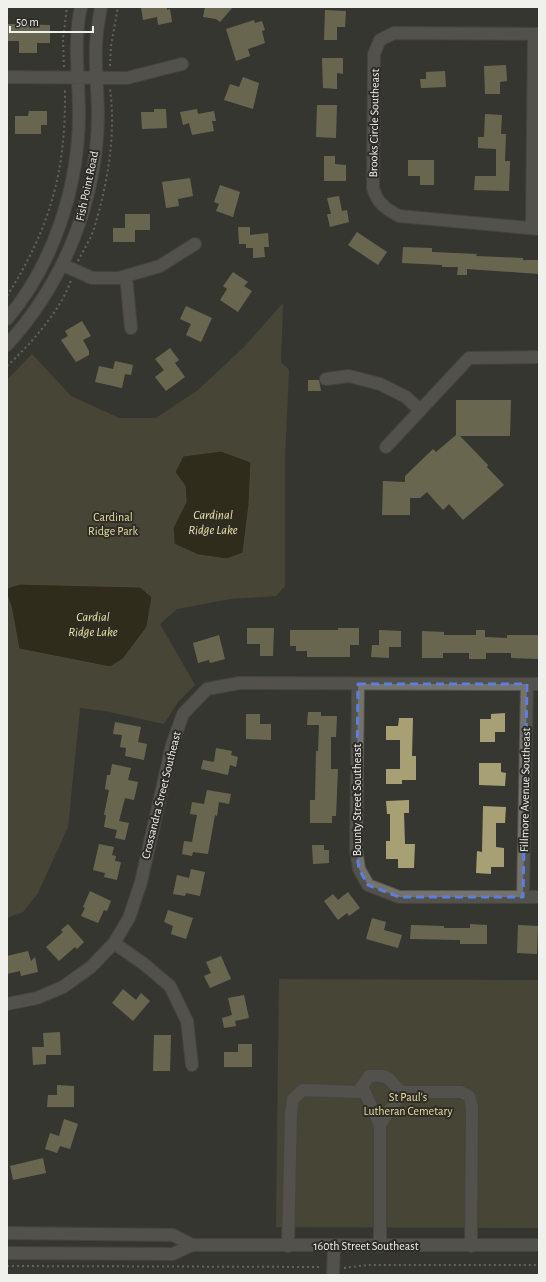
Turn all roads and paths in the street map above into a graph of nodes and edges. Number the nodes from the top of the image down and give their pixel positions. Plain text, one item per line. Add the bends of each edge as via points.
1 (67, 7) edge
2 (81, 7) edge
3 (101, 7) edge
4 (537, 34) edge
5 (182, 64) dead end
6 (7, 77) edge
7 (97, 78) junction
8 (65, 79) junction
9 (78, 79) junction
10 (535, 228) edge
11 (195, 244) dead end
12 (63, 265) junction
13 (126, 276) junction
14 (7, 296) edge
15 (7, 319) edge
16 (131, 328) dead end
17 (7, 345) edge
18 (539, 357) edge
19 (326, 379) dead end
20 (420, 410) junction
21 (386, 447) dead end
22 (358, 684) junction
23 (533, 684) edge
24 (523, 897) junction
25 (539, 897) edge
26 (114, 943) junction
27 (7, 1004) edge
28 (192, 1065) dead end
29 (362, 1086) junction
30 (402, 1092) junction
31 (380, 1125) junction
32 (7, 1233) edge
33 (192, 1245) junction
34 (539, 1245) edge
35 (288, 1246) junction
36 (334, 1246) junction
37 (380, 1246) junction
38 (471, 1246) junction
39 (7, 1253) edge
40 (539, 1265) edge
41 (7, 1266) edge
42 (333, 1271) edge

1 - 8 path via 63,39
2 - 9 street, Fish Point Road
3 - 7 street, Fish Point Road via 96,45
4 - 10 street
4 - 10 street, Brooks Circle Southeast via 394,32 380,40 374,54 373,188 376,197 385,208 399,216
5 - 7 street via 127,78
6 - 8 street
7 - 9 street
7 - 12 street, Fish Point Road via 98,117 91,178 81,221
8 - 9 street
8 - 14 path via 65,124 60,168 50,213 25,267
9 - 15 street, Fish Point Road via 78,140 64,214 33,280
11 - 13 street via 160,266
12 - 13 street via 92,278
12 - 17 street, Fish Point Road via 44,299
13 - 16 street
18 - 20 street via 469,358
19 - 20 street via 349,376 380,384 406,397
20 - 21 street
22 - 23 street, Crossandra Street Southeast
22 - 24 street, Bounty Street Southeast via 356,849 359,869 368,885 399,897
22 - 26 street, Crossandra Street Southeast via 239,683 207,689 196,699 183,714 172,745 140,882 129,918
23 - 24 street, Fillmore Avenue Southeast
24 - 25 street, Bounty Street Southeast
26 - 27 street, Crossandra Street Southeast via 91,967 63,987 37,998
26 - 28 street via 170,986 187,1020
29 - 30 street via 369,1076 381,1075 391,1079
29 - 31 street
29 - 35 street via 358,1092 303,1090 293,1099
30 - 31 street
30 - 38 street via 461,1092 469,1096 472,1107
31 - 37 street
32 - 33 street, 160th Street Southeast via 173,1235
33 - 35 street, 160th Street Southeast
33 - 39 street, 160th Street Southeast via 173,1254
34 - 38 street, 160th Street Southeast
35 - 36 street, 160th Street Southeast
36 - 37 street, 160th Street Southeast
36 - 42 street
37 - 38 street, 160th Street Southeast
40 - 42 path via 367,1265
41 - 42 path

